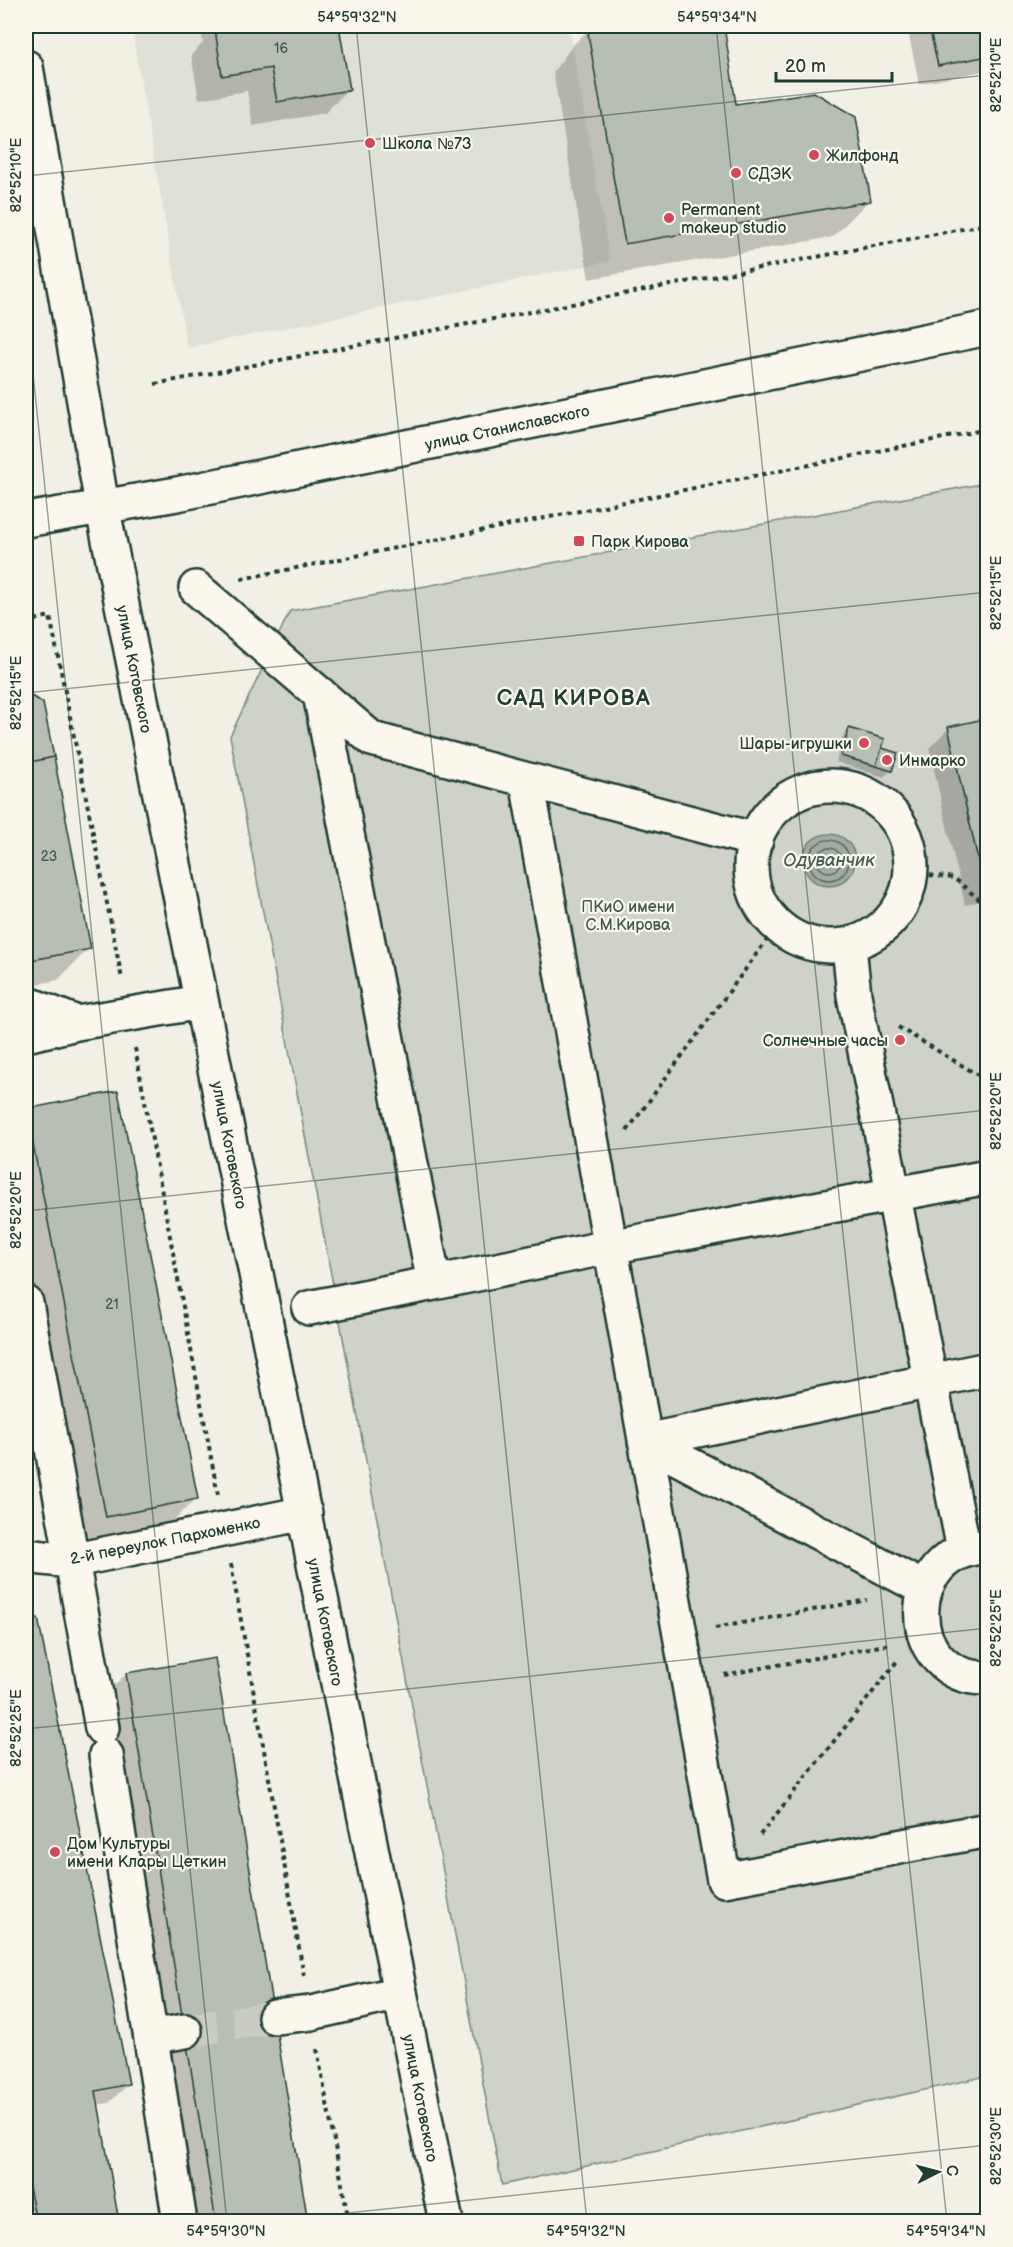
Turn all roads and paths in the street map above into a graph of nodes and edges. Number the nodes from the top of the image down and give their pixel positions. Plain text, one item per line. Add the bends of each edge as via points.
1 (26, 67) edge
2 (987, 224) edge
3 (987, 328) edge
4 (155, 384) dead end
5 (987, 429) edge
6 (102, 505) junction
7 (26, 520) edge
8 (196, 588) joint
9 (26, 622) edge
10 (320, 694) junction
11 (527, 781) junction
12 (756, 840) junction
13 (912, 873) junction
14 (987, 907) edge
15 (777, 926) junction
16 (849, 946) junction
17 (201, 1002) junction
18 (26, 1003) edge
19 (857, 1003) junction
20 (129, 1015) junction
21 (77, 1023) junction
22 (26, 1035) edge
23 (987, 1081) edge
24 (597, 1173) junction
25 (987, 1177) edge
26 (894, 1194) junction
27 (609, 1247) junction
28 (434, 1283) junction
29 (26, 1303) edge
30 (309, 1308) dead end
31 (987, 1369) edge
32 (932, 1380) junction
33 (645, 1442) junction
34 (305, 1513) junction
35 (225, 1530) junction
36 (976, 1549) edge
37 (26, 1556) edge
38 (70, 1561) junction
39 (911, 1591) junction
40 (680, 1635) junction
41 (911, 1644) junction
42 (987, 1678) edge
43 (688, 1682) junction
44 (987, 1830) edge
45 (724, 1880) junction
46 (400, 1993) junction
47 (311, 2013) junction
48 (275, 2017) tunnel mouth
49 (185, 2031) tunnel mouth
50 (151, 2037) junction
51 (180, 2222) edge
52 (349, 2222) edge
53 (446, 2222) edge

1 - 6 street, улица Котовского
2 - 4 path
3 - 6 street, улица Станиславского via 177,494
5 - 8 path
6 - 7 street, улица Станиславского
6 - 17 street, улица Котовского
8 - 10 street
9 - 20 path via 50,616
10 - 11 street via 372,739
10 - 28 street
11 - 12 street
11 - 24 street
12 - 13 street via 776,807 799,792 827,785 854,788 879,801 898,821 910,848
12 - 15 street via 750,857 752,882 761,906
13 - 14 path via 954,878
13 - 16 street via 906,898 892,920 872,936
15 - 16 street via 798,940 823,947
15 - 24 path
16 - 19 street
17 - 20 street
17 - 34 street, улица Котовского
18 - 21 street
19 - 23 path
19 - 26 street
20 - 21 street
20 - 35 path
21 - 22 street
24 - 27 street
25 - 26 street
26 - 27 street
26 - 32 street
27 - 28 street
27 - 33 street
28 - 30 street
29 - 38 street via 69,1536
31 - 32 street
32 - 33 street
32 - 36 street
33 - 39 street
33 - 40 street
34 - 35 street, 2-й переулок Пархоменко
34 - 46 street, улица Котовского
35 - 38 street, 2-й переулок Пархоменко
35 - 47 path
36 - 39 street via 945,1560
37 - 38 street, 2-й переулок Пархоменко
38 - 50 street via 104,1742
39 - 40 path
39 - 41 street via 922,1596
40 - 43 street
41 - 42 street via 956,1672
41 - 43 path
41 - 45 path
43 - 45 street
44 - 45 street
46 - 47 street
46 - 53 street, улица Котовского
47 - 48 street
47 - 52 path
49 - 50 street
50 - 51 street

